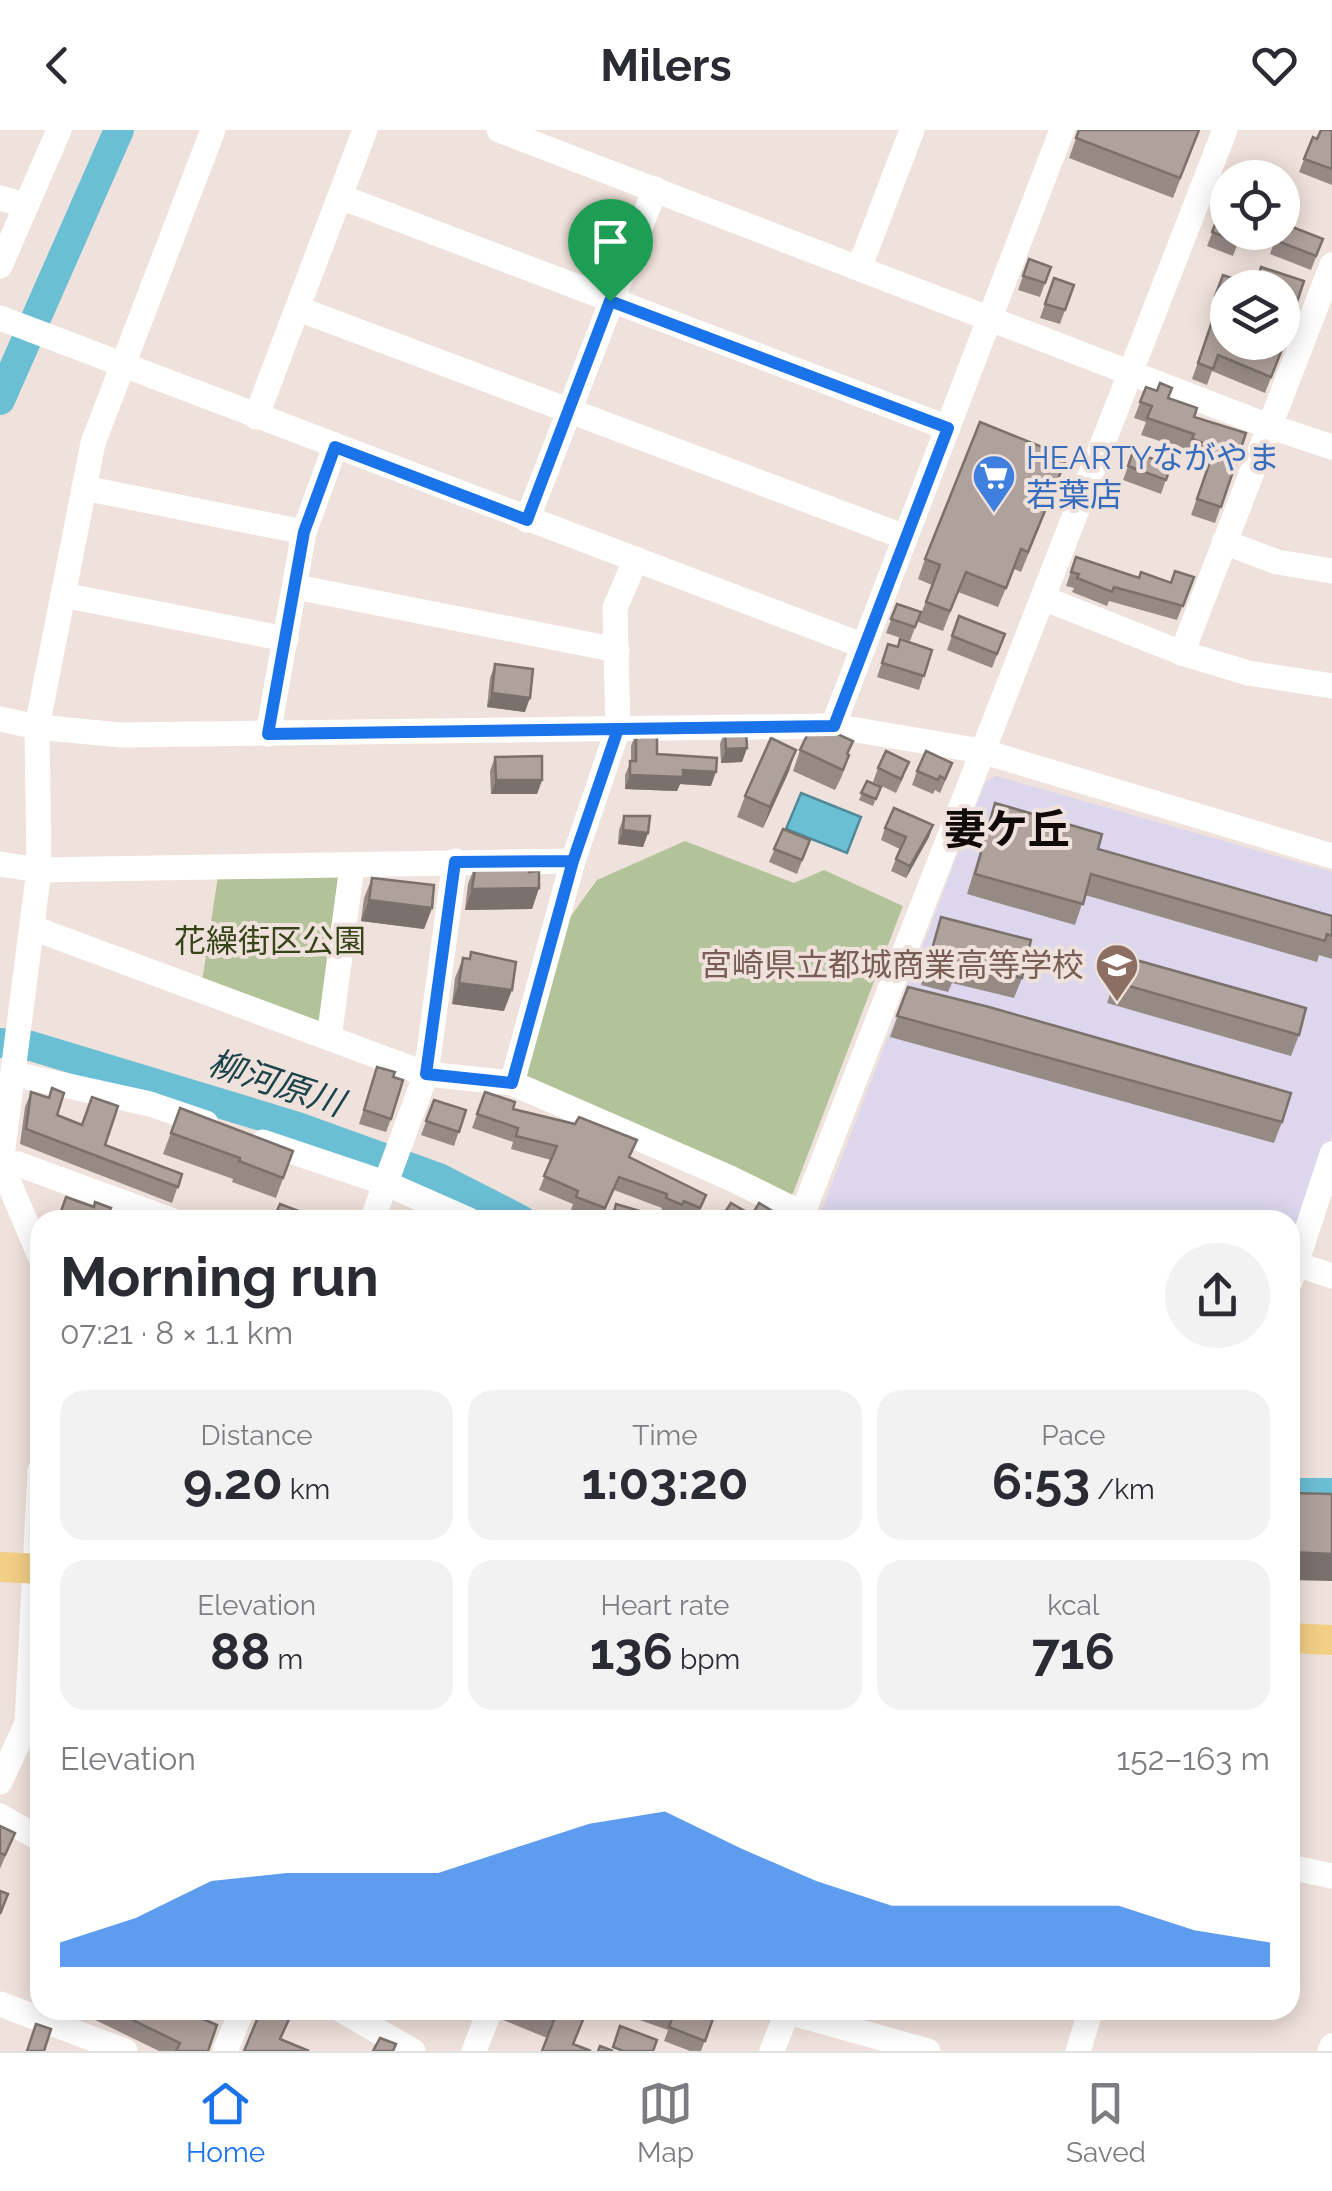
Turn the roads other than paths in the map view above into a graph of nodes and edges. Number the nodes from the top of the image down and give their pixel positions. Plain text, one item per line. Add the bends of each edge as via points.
1 (60, 130) edge
2 (214, 130) edge
3 (365, 130) edge
4 (912, 130) edge
5 (1062, 130) edge
6 (1225, 130) edge
7 (509, 132) edge
8 (655, 188) junction
9 (341, 197) junction
10 (12, 201) edge
11 (0, 266) edge
12 (860, 266) junction
13 (1332, 266) edge
14 (610, 301) junction
15 (299, 309) junction
16 (0, 318) edge
17 (991, 318) junction
18 (1321, 323) edge
19 (123, 366) junction
20 (1130, 371) junction
21 (569, 409) junction
22 (256, 417) junction
23 (1270, 427) junction
24 (948, 428) junction
25 (335, 447) junction
26 (1332, 447) edge
27 (84, 488) junction
28 (527, 520) junction
29 (304, 532) junction
30 (905, 537) junction
31 (1224, 542) junction
32 (636, 559) junction
33 (1332, 571) edge
34 (296, 587) junction
35 (64, 595) junction
36 (1043, 598) junction
37 (286, 639) junction
38 (864, 646) junction
39 (617, 650) junction
40 (1182, 653) junction
41 (1332, 686) edge
42 (0, 719) edge
43 (834, 726) junction
44 (36, 728) junction
45 (618, 729) junction
46 (268, 734) junction
47 (981, 751) junction
48 (1332, 856) edge
49 (573, 861) junction
50 (455, 862) junction
51 (0, 864) edge
52 (352, 866) junction
53 (39, 870) junction
54 (33, 928) junction
55 (329, 1038) junction
56 (15, 1069) junction
57 (426, 1074) junction
58 (512, 1083) junction
59 (1332, 1154) edge
60 (0, 1164) edge
61 (387, 1180) junction
62 (144, 1210) edge
63 (376, 1210) edge
64 (448, 1210) edge
65 (789, 1210) edge
66 (805, 1210) edge
67 (30, 1233) edge
68 (1300, 1252) edge
69 (1300, 1274) edge
70 (1332, 1276) edge
71 (0, 1567) edge
72 (30, 1569) edge
73 (1300, 1638) edge
74 (1332, 1640) edge
75 (30, 1730) edge
76 (0, 1782) edge
77 (0, 1816) edge
78 (30, 1833) edge
79 (1300, 1869) edge
80 (1332, 1876) edge
81 (0, 2004) edge
82 (30, 2015) edge
83 (42, 2020) edge
84 (238, 2020) edge
85 (359, 2020) edge
86 (486, 2020) edge
87 (783, 2020) edge
88 (818, 2020) edge
89 (1088, 2020) edge
90 (124, 2051) edge
91 (225, 2051) edge
92 (413, 2051) edge
93 (474, 2051) edge
94 (772, 2051) edge
95 (928, 2051) edge
96 (1078, 2051) edge

1 - 10 street
2 - 19 street
3 - 9 street
4 - 12 street
5 - 17 street
6 - 20 street
7 - 8 street
8 - 12 street
8 - 14 street
9 - 14 street
9 - 15 street
10 - 11 street
12 - 17 street
13 - 18 street
14 - 21 street
14 - 24 street
15 - 21 street
15 - 22 street
16 - 19 street
17 - 20 street
17 - 24 street
18 - 23 street
19 - 22 street
19 - 27 street via 93,443
20 - 23 street
20 - 36 street
21 - 28 street
21 - 30 street
22 - 25 street
23 - 26 street
23 - 31 street
24 - 30 street
25 - 28 street
25 - 29 street
27 - 29 street
27 - 35 street
28 - 32 street
29 - 34 street
30 - 38 street
31 - 33 street via 1277,562
31 - 40 street
32 - 38 street
32 - 39 street via 615,608
34 - 37 street
34 - 39 street
35 - 37 street
35 - 44 street
36 - 40 street
36 - 47 street
37 - 46 street
38 - 43 street
39 - 45 street
40 - 41 street via 1248,673
42 - 44 street
43 - 45 street
43 - 47 street
44 - 46 street
44 - 53 street
45 - 46 street
45 - 49 street
47 - 48 street
47 - 66 street
49 - 50 street
49 - 58 street
50 - 52 street
50 - 57 street
51 - 53 street
52 - 53 street
52 - 55 street
53 - 54 street
54 - 55 street
54 - 56 street
55 - 57 street
56 - 60 street
56 - 61 street via 150,1104
57 - 58 street
57 - 61 street
58 - 65 street
59 - 68 street
60 - 62 street via 18,1164
60 - 67 street
61 - 63 street
61 - 64 street
69 - 70 street
71 - 72 main road
73 - 74 main road
75 - 76 street
77 - 78 street
79 - 80 street
81 - 82 street
83 - 90 street
84 - 91 street
85 - 92 street
86 - 93 street
87 - 94 street
88 - 95 street
89 - 96 street

